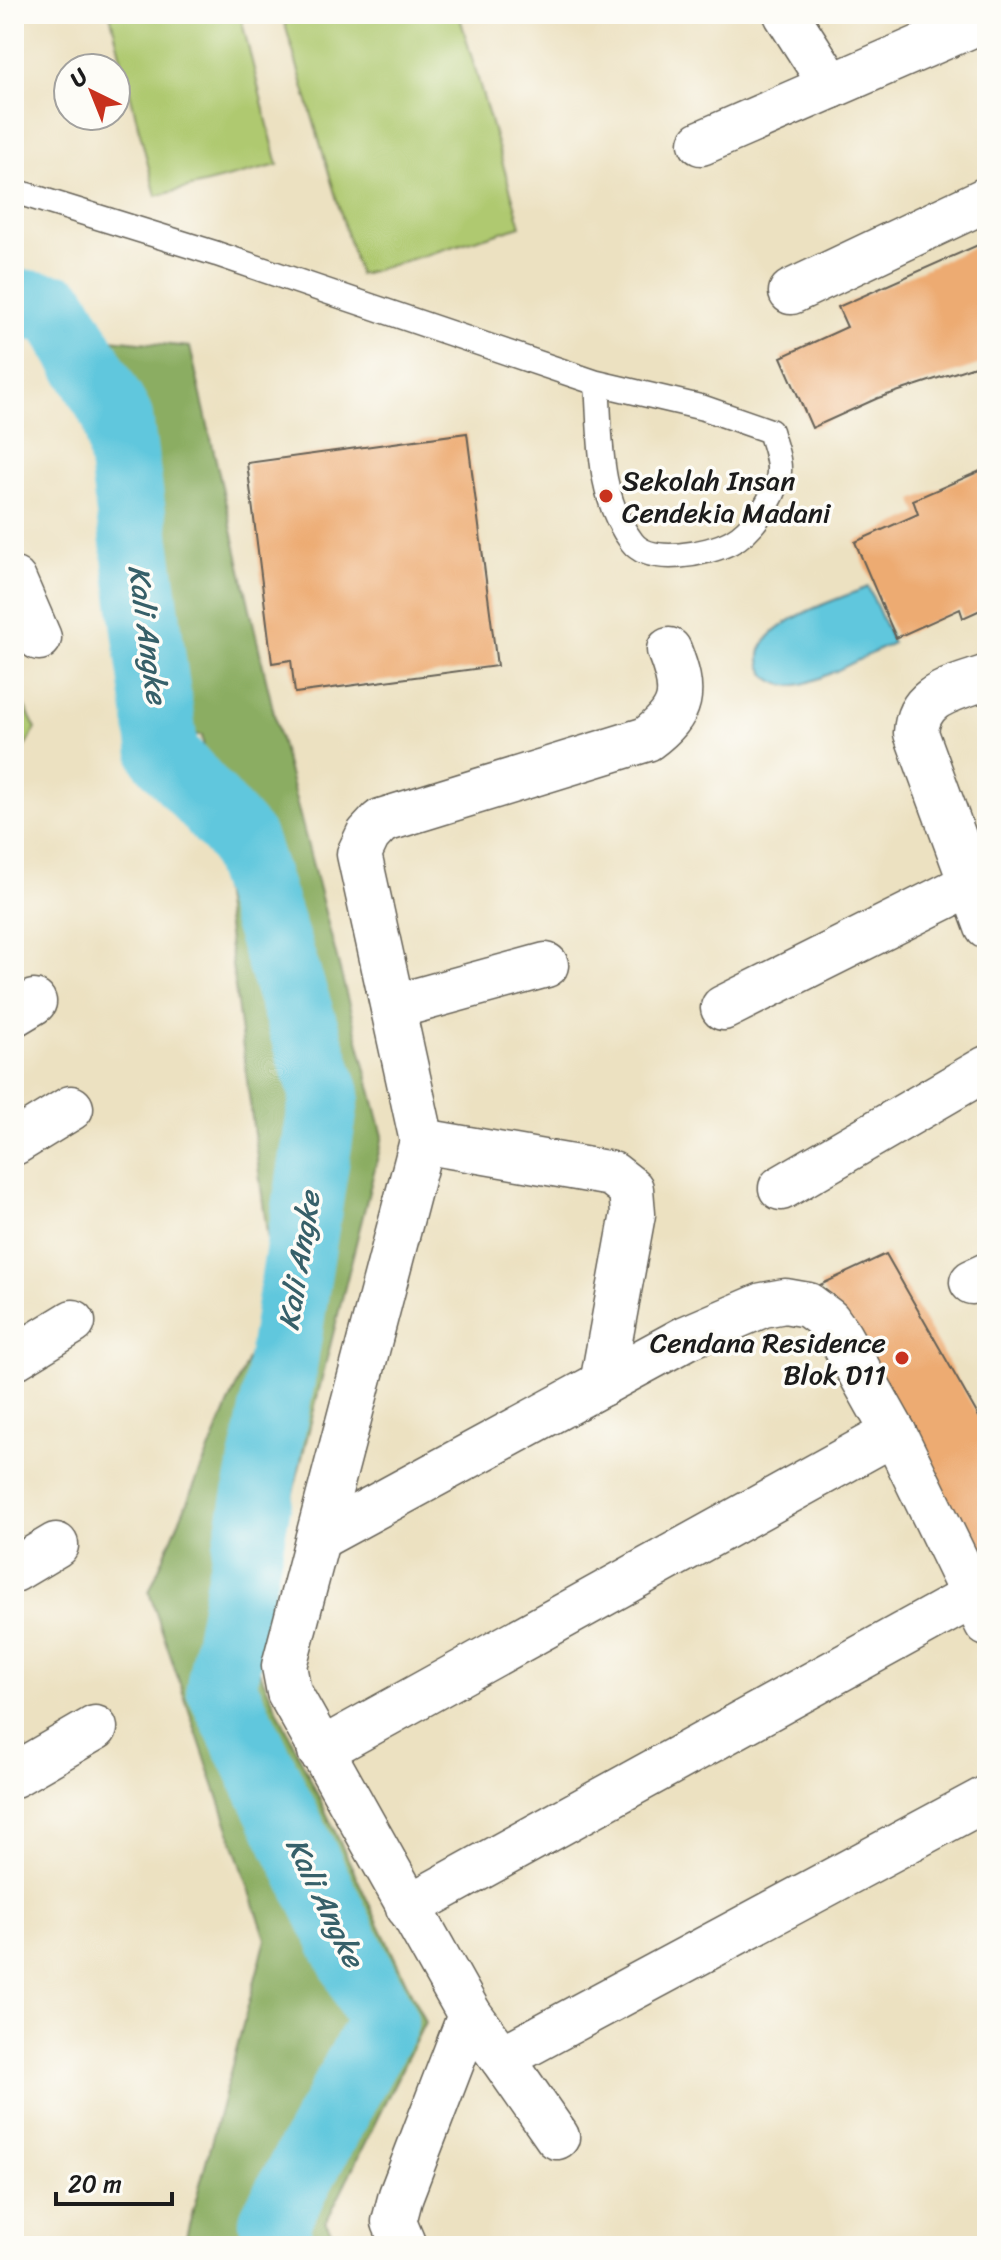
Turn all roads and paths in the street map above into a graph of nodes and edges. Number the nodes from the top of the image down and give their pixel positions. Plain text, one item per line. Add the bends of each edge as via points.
1 (786, 14) edge
2 (975, 29) edge
3 (832, 86) junction
4 (701, 143) dead end
5 (14, 191) edge
6 (987, 199) edge
7 (791, 292) dead end
8 (597, 383) junction
9 (14, 580) edge
10 (39, 638) dead end
11 (669, 650) dead end
12 (987, 677) edge
13 (979, 880) edge
14 (987, 927) edge
15 (546, 965) dead end
16 (393, 1007) junction
17 (723, 1008) dead end
18 (987, 1068) edge
19 (71, 1108) dead end
20 (422, 1141) junction
21 (14, 1143) edge
22 (781, 1188) dead end
23 (73, 1322) dead end
24 (14, 1358) edge
25 (602, 1384) junction
26 (894, 1433) junction
27 (318, 1538) junction
28 (56, 1545) dead end
29 (14, 1570) edge
30 (980, 1610) edge
31 (95, 1728) dead end
32 (320, 1751) junction
33 (14, 1775) edge
34 (987, 1798) edge
35 (408, 1907) junction
36 (470, 2015) junction
37 (502, 2058) junction
38 (557, 2137) dead end
39 (404, 2246) edge

1 - 3 street
2 - 3 street
3 - 4 street
5 - 8 lane
6 - 7 street
8 - 8 lane via 704,408 770,431 779,479 762,511 732,542 670,558 635,546 614,514 603,480
9 - 10 street
11 - 16 street via 679,675 680,703 647,739 381,821 368,835 359,854
12 - 13 street via 929,701 917,714 916,733
13 - 14 street
13 - 17 street
15 - 16 street
16 - 20 street
18 - 22 street
19 - 21 street
20 - 25 street via 612,1174 631,1189 633,1214
20 - 27 street
23 - 24 street
25 - 26 street via 686,1338 785,1301 808,1305 828,1320
25 - 27 street
26 - 30 street
26 - 32 street
27 - 32 street via 284,1666 289,1692
28 - 29 street
30 - 35 street
31 - 33 street
32 - 35 street
34 - 37 street
35 - 36 street
36 - 37 street
36 - 39 street via 401,2195 394,2222
37 - 38 street

